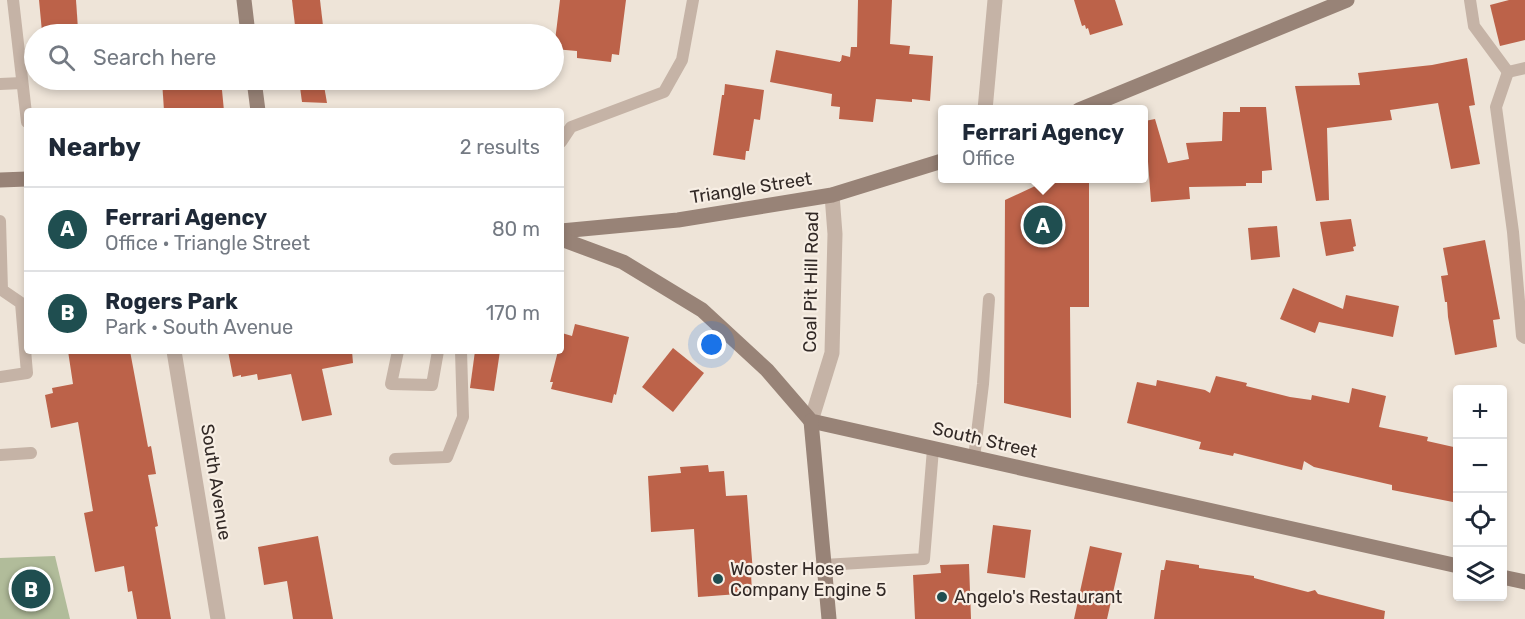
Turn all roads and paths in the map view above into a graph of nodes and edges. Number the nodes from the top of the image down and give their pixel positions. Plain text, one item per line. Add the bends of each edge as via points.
1 (13, 0) edge
2 (244, 0) edge
3 (693, 0) edge
4 (995, 0) edge
5 (1347, 0) edge
6 (1470, 0) edge
7 (247, 24) edge
8 (1525, 68) edge
9 (1508, 72) junction
10 (22, 83) junction
11 (0, 84) edge
12 (255, 90) edge
13 (985, 105) edge
14 (1091, 105) edge
15 (25, 108) edge
16 (258, 108) edge
17 (564, 138) edge
18 (938, 162) edge
19 (24, 179) edge
20 (0, 180) edge
21 (832, 195) junction
22 (0, 221) edge
23 (564, 231) edge
24 (564, 240) edge
25 (989, 299) dead end
26 (24, 338) edge
27 (1525, 338) edge
28 (25, 354) edge
29 (174, 354) edge
30 (397, 354) edge
31 (437, 354) edge
32 (461, 354) edge
33 (0, 377) edge
34 (811, 421) junction
35 (933, 449) junction
36 (31, 453) dead end
37 (0, 455) edge
38 (974, 458) junction
39 (395, 459) dead end
40 (824, 565) junction
41 (1453, 565) edge
42 (1507, 578) edge
43 (1525, 582) edge
44 (218, 619) edge
45 (829, 619) edge

1 - 10 lane
2 - 7 main road
3 - 17 lane via 682,60 664,92 571,127
4 - 13 street
5 - 14 main road
6 - 9 lane via 1474,26
8 - 9 lane
9 - 27 lane via 1496,107
10 - 11 lane
10 - 15 lane
12 - 16 main road
18 - 21 main road, Triangle Street
19 - 20 main road
21 - 23 main road, Triangle Street via 678,220
21 - 34 street, Coal Pit Hill Road via 832,352
22 - 26 lane via 2,290 21,303
24 - 34 main road via 623,262 702,310 766,370
25 - 38 lane
28 - 33 lane via 27,373
29 - 44 street, South Avenue
30 - 31 lane via 391,384 432,385
32 - 39 lane via 463,417 447,457
34 - 35 main road, South Street
34 - 40 main road, Coal Pit Hill Road
35 - 38 main road, South Street
35 - 40 lane via 924,559
36 - 37 lane
38 - 41 main road, South Street
40 - 45 main road, Coal Pit Hill Road
42 - 43 main road

